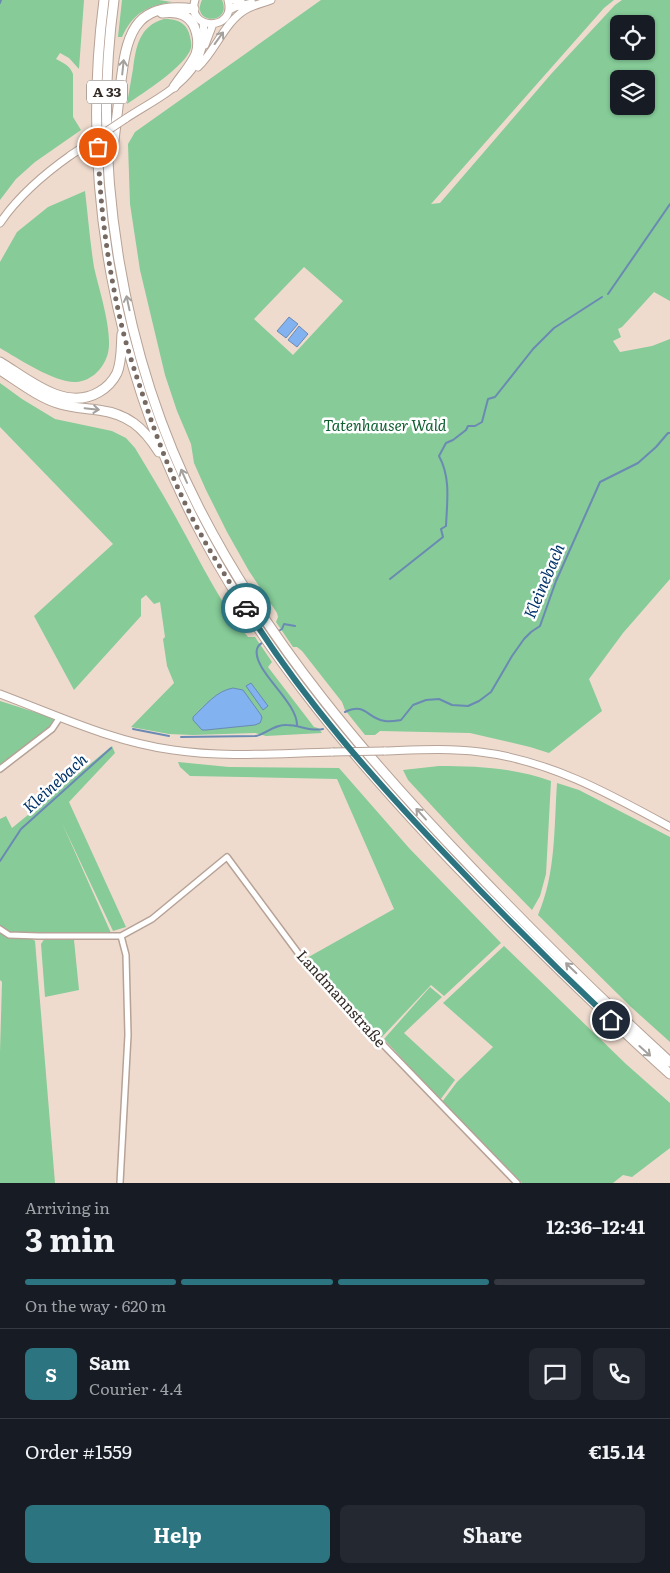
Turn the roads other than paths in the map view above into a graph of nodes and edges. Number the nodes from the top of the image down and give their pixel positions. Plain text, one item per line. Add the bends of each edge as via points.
1 (104, 0) edge
2 (114, 0) edge
3 (228, 0) edge
4 (232, 0) edge
5 (241, 0) edge
6 (269, 0) edge
7 (195, 4) edge
8 (229, 10) junction
9 (203, 22) junction
10 (213, 24) junction
11 (135, 26) junction
12 (202, 52) junction
13 (188, 75) junction
14 (174, 87) junction
15 (109, 185) junction
16 (0, 223) edge
17 (122, 329) junction
18 (0, 362) edge
19 (0, 370) edge
20 (169, 468) junction
21 (264, 628) junction
22 (0, 694) edge
23 (60, 717) junction
24 (0, 769) edge
25 (670, 827) edge
26 (0, 929) edge
27 (121, 936) junction
28 (670, 1062) edge
29 (670, 1074) edge
30 (120, 1183) edge
31 (518, 1183) edge

1 - 17 highway, A 33 via 98,62 99,176 104,232
2 - 15 highway, A 33 via 107,106
3 - 8 street
4 - 5 street
6 - 8 street
13 -> 6 street via 204,61 240,13
7 - 9 street
7 - 11 highway via 156,8
8 - 10 street via 223,20
9 - 10 street
9 - 12 street
10 - 12 street
11 - 14 highway via 158,13 171,12 184,16 193,25 198,43 196,54
15 -> 11 highway via 125,52
12 - 13 street
13 - 14 street
14 - 16 street, bridge via 46,173 15,203
21 -> 15 highway, A 33 via 198,506 160,416 128,305
17 - 18 highway via 117,372 103,390 86,398 64,398
17 - 20 highway, A 33
19 -> 20 highway via 59,404 111,412 136,423
20 - 21 highway, A 33 via 204,539
28 -> 21 highway, A 33 via 532,930 441,836 358,743 287,652
21 -> 29 highway, A 33 via 278,657 344,743 392,798 572,983
22 - 23 street
23 - 24 street via 52,729
23 - 25 street, bridge via 119,738 174,750 217,754 438,749 515,758 602,790
26 - 27 street, Landmannstraße via 9,935
27 - 30 street via 126,956 128,1035
27 - 31 street, Landmannstraße via 152,919 227,857 310,969

